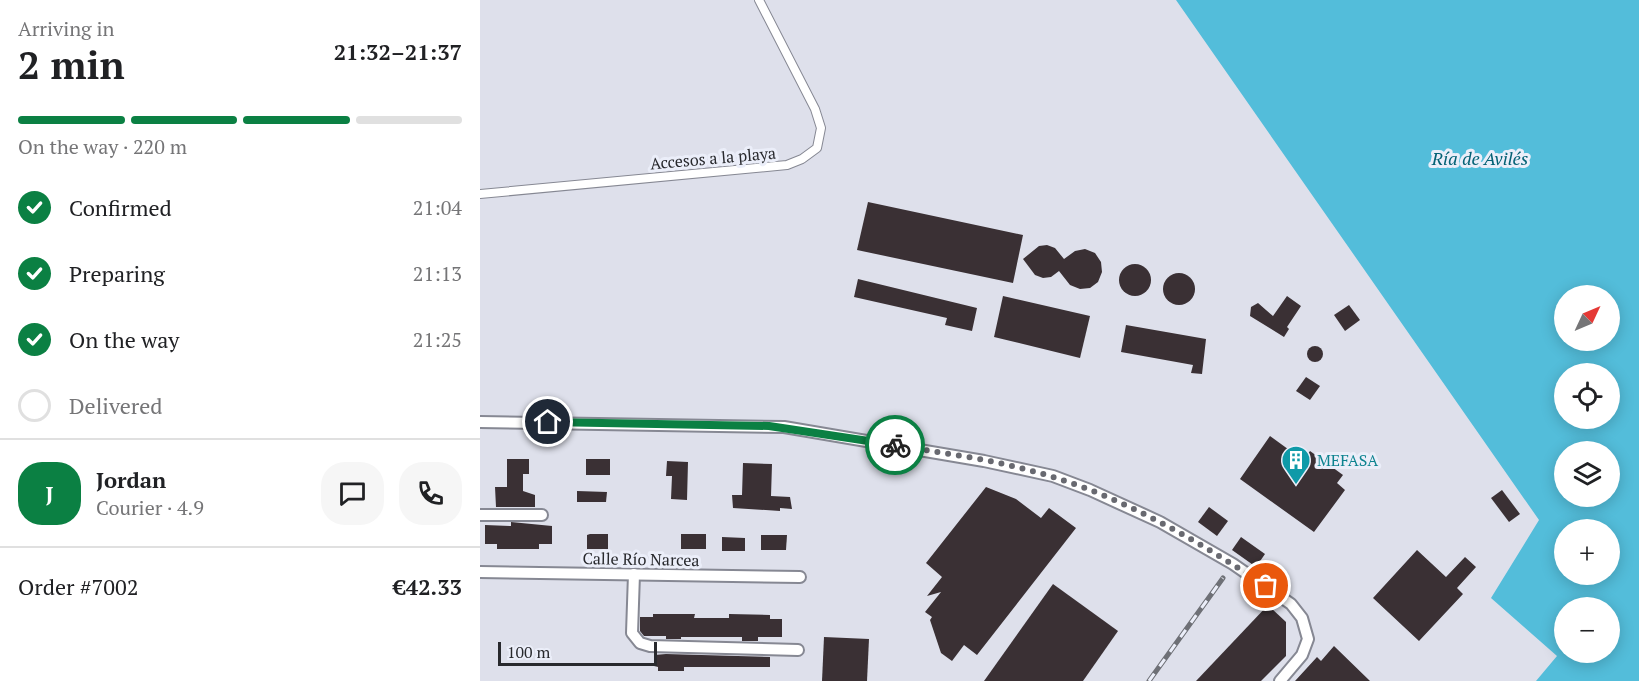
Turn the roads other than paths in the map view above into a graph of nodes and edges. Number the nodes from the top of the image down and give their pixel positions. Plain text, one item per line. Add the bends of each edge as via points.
1 (759, 0) edge
2 (480, 194) edge
3 (480, 422) edge
4 (480, 515) edge
5 (542, 515) dead end
6 (480, 572) edge
7 (634, 574) junction
8 (800, 577) dead end
9 (798, 650) dead end
10 (1280, 681) edge

1 - 2 street, Accesos a la playa via 821,128 817,148 802,159 787,165
3 - 10 street via 769,426 984,461 1074,484 1160,522 1233,564 1297,610 1306,626 1307,644
4 - 5 street
6 - 7 street, Calle Río Narcea
7 - 8 street, Calle Río Narcea
7 - 9 street via 632,633 640,643

